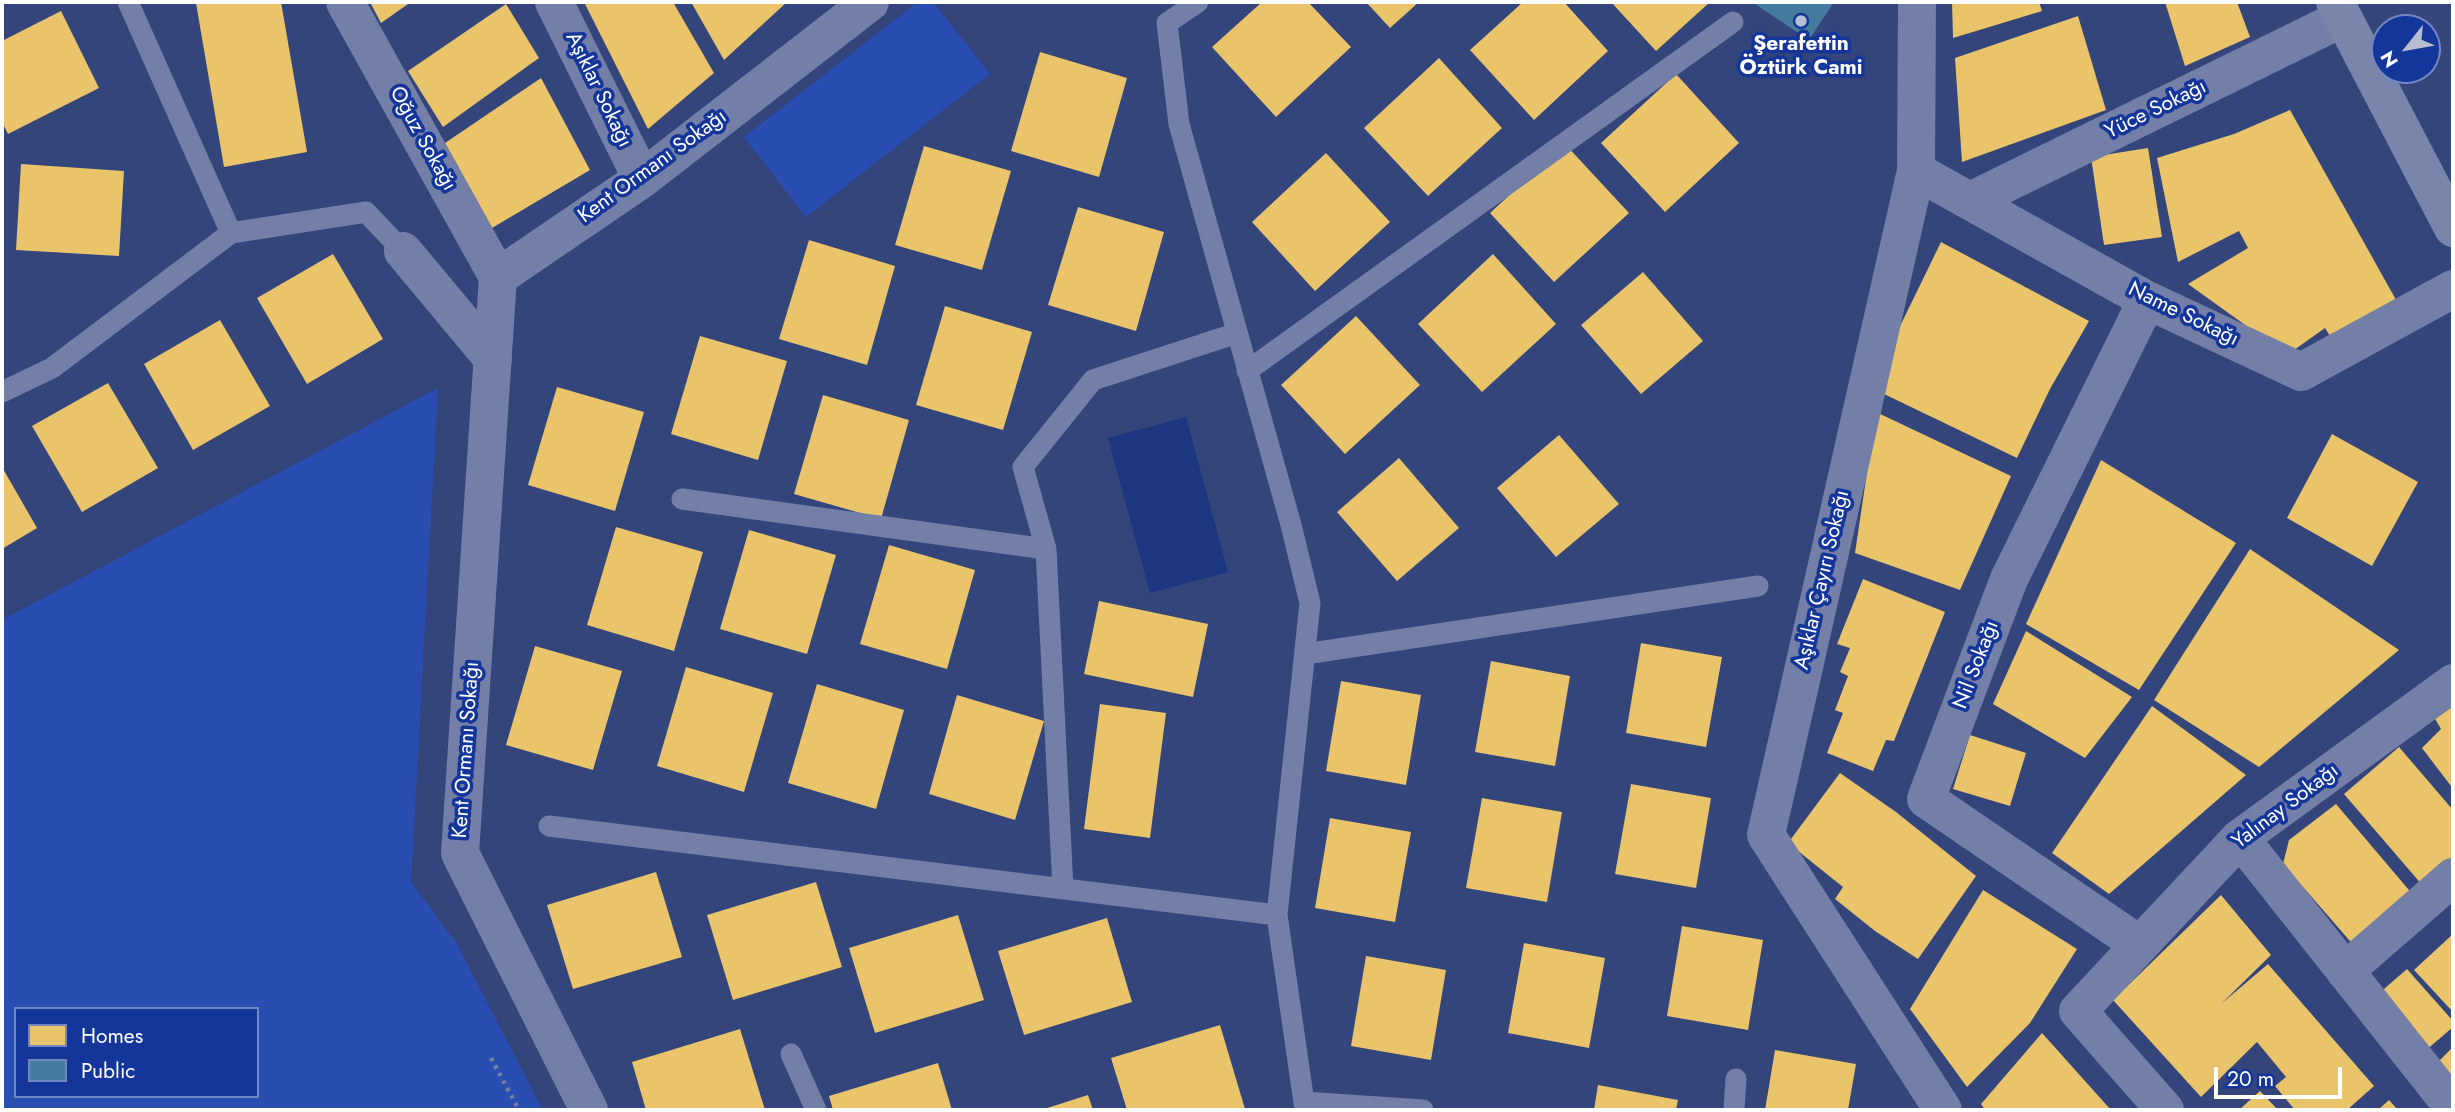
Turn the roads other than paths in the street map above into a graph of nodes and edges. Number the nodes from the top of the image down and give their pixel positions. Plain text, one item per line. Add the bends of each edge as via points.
1 (128, 2) edge
2 (345, 2) edge
3 (554, 2) edge
4 (1199, 2) edge
5 (1917, 2) edge
6 (858, 6) edge
7 (2339, 10) edge
8 (1733, 22) dead end
9 (1916, 171) junction
10 (642, 179) junction
11 (1970, 201) junction
12 (2453, 228) edge
13 (231, 233) junction
14 (403, 251) joint
15 (498, 277) junction
16 (2453, 289) edge
17 (2147, 300) junction
18 (1237, 333) junction
19 (493, 359) junction
20 (1247, 371) junction
21 (2, 393) edge
22 (682, 499) dead end
23 (1046, 549) junction
24 (1758, 586) dead end
25 (1305, 653) junction
26 (2453, 683) edge
27 (549, 826) dead end
28 (2240, 838) junction
29 (2453, 877) edge
30 (1063, 889) junction
31 (1277, 915) junction
32 (2140, 945) junction
33 (2345, 971) junction
34 (791, 1054) dead end
35 (1736, 1079) dead end
36 (1305, 1106) edge
37 (2453, 1107) edge
38 (589, 1110) edge
39 (816, 1110) edge
40 (1423, 1110) edge
41 (1734, 1110) edge
42 (1943, 1110) edge
43 (2165, 1110) edge

1 - 13 lane
2 - 15 street, Oğuz Sokağı
3 - 10 street, Aşıklar Sokağı
4 - 18 lane via 1167,23 1179,124
5 - 9 street, Aşıklar Çayırı Sokağı
6 - 10 street, Kent Ormanı Sokağı
7 - 11 street, Yüce Sokağı
7 - 12 main road
8 - 20 lane
9 - 11 street, Name Sokağı
9 - 42 street, Aşıklar Çayırı Sokağı via 1766,835
10 - 15 street, Kent Ormanı Sokağı
11 - 17 street, Name Sokağı
13 - 14 lane via 366,212
13 - 21 lane via 52,368
14 - 19 street
15 - 19 street, Kent Ormanı Sokağı
16 - 17 street, Name Sokağı via 2301,372
17 - 32 street, Nil Sokağı via 2009,579 1926,799
18 - 20 lane
18 - 23 lane via 1093,380 1023,467
19 - 38 street, Kent Ormanı Sokağı via 460,853
20 - 25 lane via 1310,603
22 - 23 lane
23 - 30 lane
24 - 25 lane
25 - 31 lane
26 - 28 street, Yalınay Sokağı
27 - 30 lane
28 - 32 street, Yalınay Sokağı
28 - 33 street
29 - 33 street
30 - 31 lane
31 - 36 lane
32 - 43 street, Yalınay Sokağı via 2078,1011
33 - 37 street
34 - 39 lane
35 - 41 lane
36 - 40 lane

